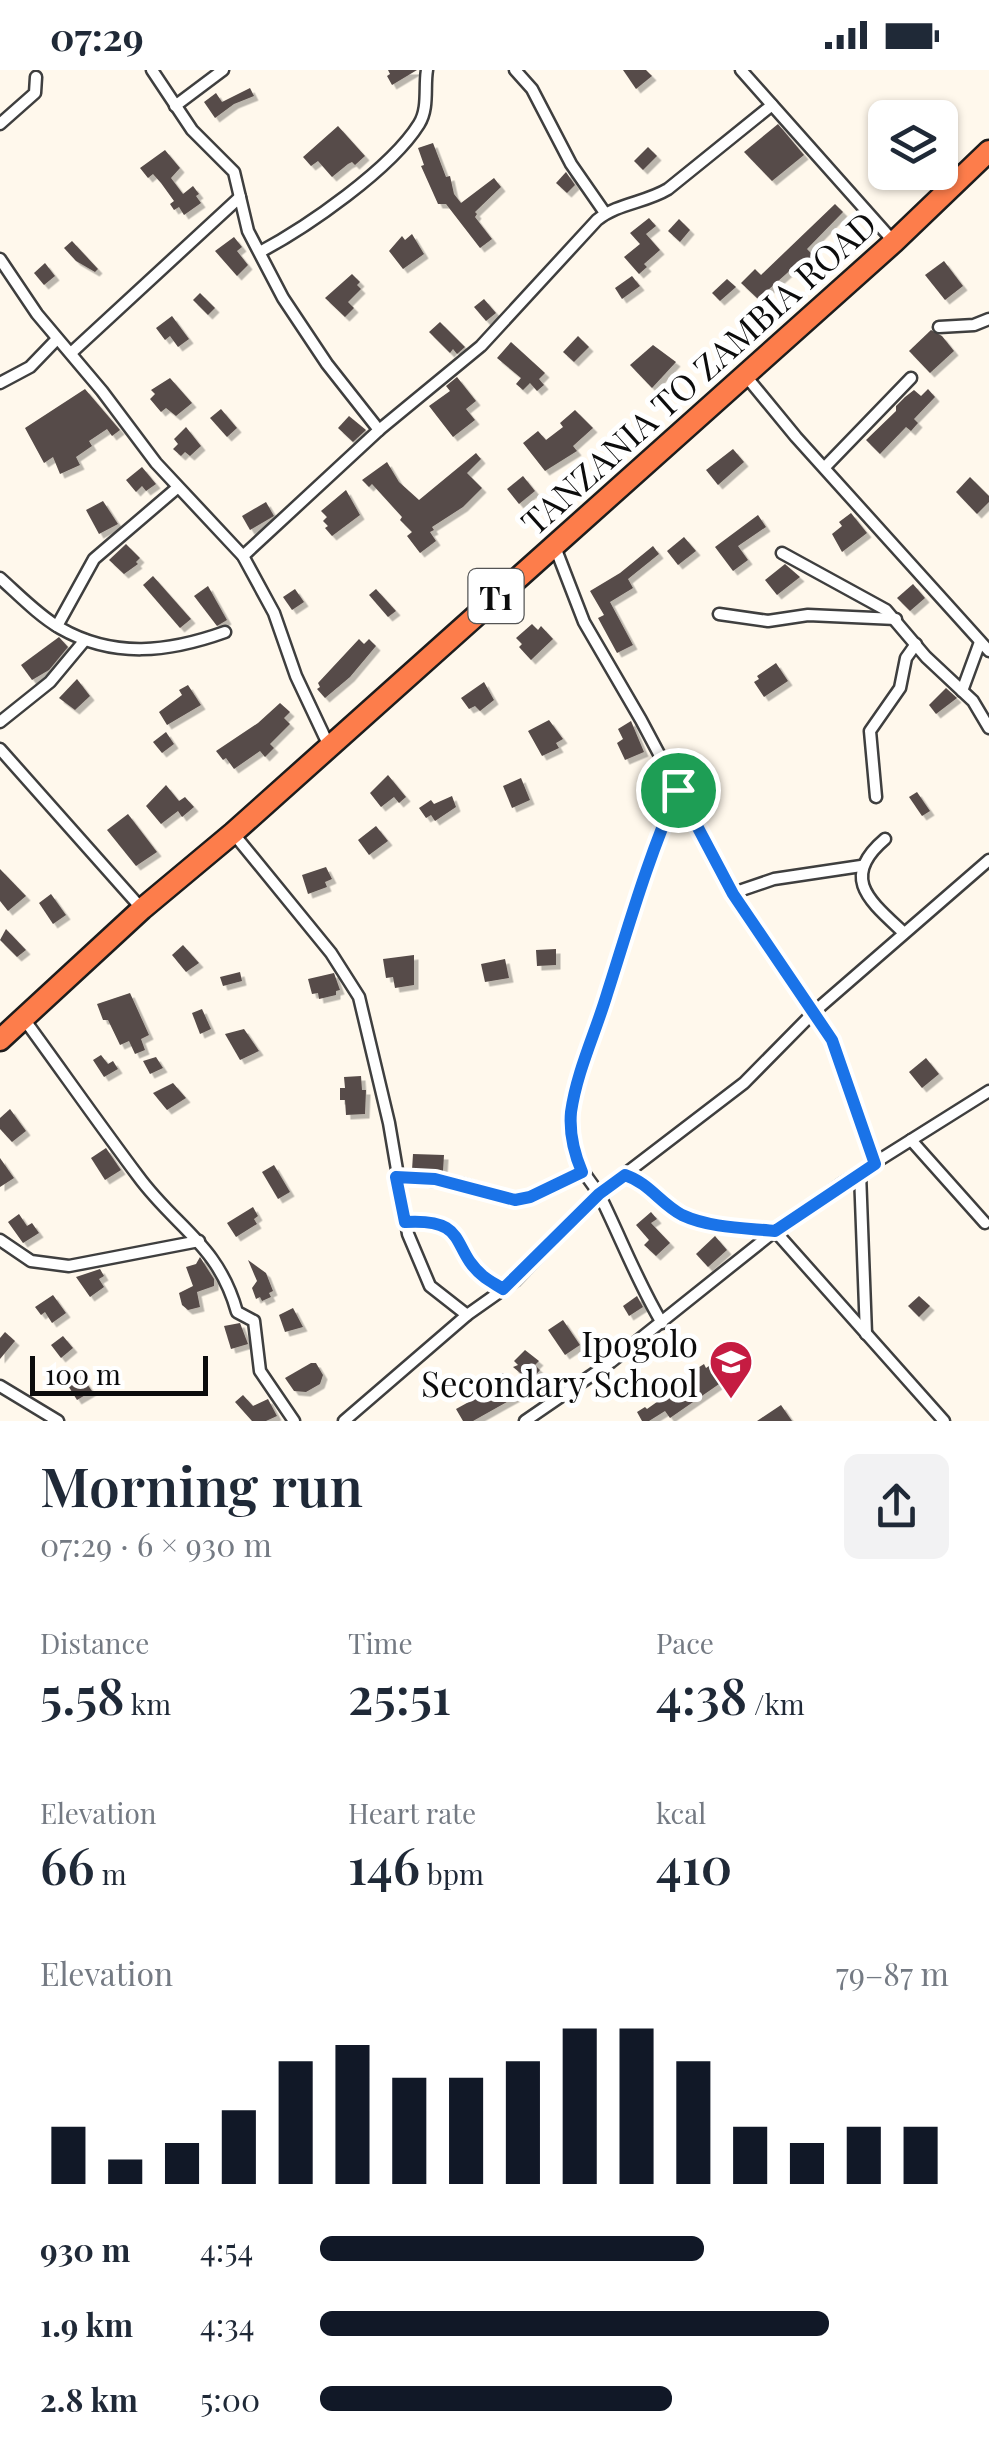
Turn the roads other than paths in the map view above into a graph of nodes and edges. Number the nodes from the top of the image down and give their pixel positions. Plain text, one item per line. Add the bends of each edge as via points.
1 (152, 70) edge
2 (223, 70) edge
3 (426, 70) edge
4 (515, 70) edge
5 (741, 70) edge
6 (36, 77) dead end
7 (772, 105) junction
8 (175, 106) junction
9 (0, 124) edge
10 (989, 150) edge
11 (240, 198) junction
12 (605, 214) junction
13 (894, 242) junction
14 (260, 252) junction
15 (0, 259) edge
16 (989, 319) edge
17 (938, 327) dead end
18 (57, 339) junction
19 (71, 353) junction
20 (744, 374) junction
21 (911, 378) dead end
22 (0, 383) edge
23 (379, 430) junction
24 (824, 467) junction
25 (177, 488) junction
26 (554, 544) junction
27 (782, 553) dead end
28 (243, 556) junction
29 (0, 578) edge
30 (719, 614) dead end
31 (896, 620) junction
32 (57, 626) junction
33 (225, 632) dead end
34 (85, 640) junction
35 (980, 642) junction
36 (916, 644) junction
37 (989, 652) edge
38 (962, 691) junction
39 (0, 722) edge
40 (989, 728) edge
41 (329, 747) junction
42 (0, 749) edge
43 (678, 790) junction
44 (876, 796) dead end
45 (233, 834) junction
46 (884, 839) dead end
47 (989, 860) edge
48 (861, 866) junction
49 (733, 894) junction
50 (142, 910) junction
51 (904, 933) junction
52 (814, 1011) junction
53 (24, 1019) junction
54 (0, 1040) edge
55 (989, 1090) edge
56 (911, 1140) junction
57 (875, 1164) junction
58 (582, 1172) junction
59 (860, 1173) junction
60 (625, 1175) junction
61 (396, 1177) junction
62 (599, 1194) junction
63 (405, 1222) junction
64 (985, 1223) dead end
65 (775, 1231) junction
66 (0, 1240) edge
67 (200, 1241) junction
68 (503, 1289) junction
69 (468, 1315) junction
70 (662, 1323) junction
71 (866, 1334) junction
72 (0, 1386) edge
73 (58, 1421) edge
74 (294, 1421) edge
75 (344, 1421) edge
76 (524, 1421) edge
77 (944, 1421) edge

1 - 8 street
2 - 8 street
3 - 14 street via 424,113 404,142 358,185
4 - 12 street
5 - 7 street
6 - 9 street via 35,93
7 - 12 street via 668,189
7 - 13 street
8 - 11 street via 234,172
10 - 13 highway, TANZANIA TO ZAMBIA ROAD / T1
11 - 14 street
11 - 19 street
12 - 23 street via 480,346
13 - 20 highway, TANZANIA TO ZAMBIA ROAD / T1
14 - 23 street via 299,323
15 - 18 street
16 - 17 street
18 - 19 street
18 - 22 street via 30,368
19 - 25 street
20 - 24 street
20 - 26 highway, TANZANIA TO ZAMBIA ROAD / T1
21 - 24 street
23 - 28 street
24 - 35 street
25 - 28 street
25 - 32 street via 94,558
26 - 41 highway, TANZANIA TO ZAMBIA ROAD / T1
26 - 43 street via 584,622
27 - 31 street
28 - 41 street
29 - 32 street
30 - 31 street via 768,621 808,615
31 - 36 street
32 - 34 street
33 - 34 street via 176,648 118,648
34 - 39 street via 59,673
35 - 37 street
35 - 38 street
36 - 38 street
36 - 44 street via 900,688 870,732
38 - 40 street
41 - 45 highway, TANZANIA TO ZAMBIA ROAD / T1
42 - 50 street
43 - 49 street
43 - 58 street via 645,868 579,1073 571,1135
45 - 50 highway, TANZANIA TO ZAMBIA ROAD / T1
45 - 61 street via 359,997
46 - 48 street
47 - 51 street
48 - 49 street via 774,879
48 - 51 street via 875,906
49 - 52 street
50 - 53 highway, TANZANIA TO ZAMBIA ROAD / T1
51 - 52 street
52 - 57 street via 840,1057
52 - 60 street via 744,1083
53 - 54 highway, TANZANIA TO ZAMBIA ROAD / T1
53 - 67 street via 137,1176
55 - 56 street
56 - 57 street
56 - 64 street
57 - 59 street
58 - 61 street via 515,1200 435,1179
58 - 62 street
59 - 65 street
59 - 71 street
60 - 62 street
60 - 65 street via 690,1218
61 - 63 street
62 - 68 street
62 - 70 street
63 - 68 street via 450,1230 480,1275
63 - 69 street via 430,1286
65 - 70 street
65 - 71 street
66 - 67 street via 31,1261 69,1266
67 - 74 street via 237,1312 254,1321 260,1371
68 - 69 street
69 - 75 street
70 - 76 street
71 - 77 street
72 - 73 street

